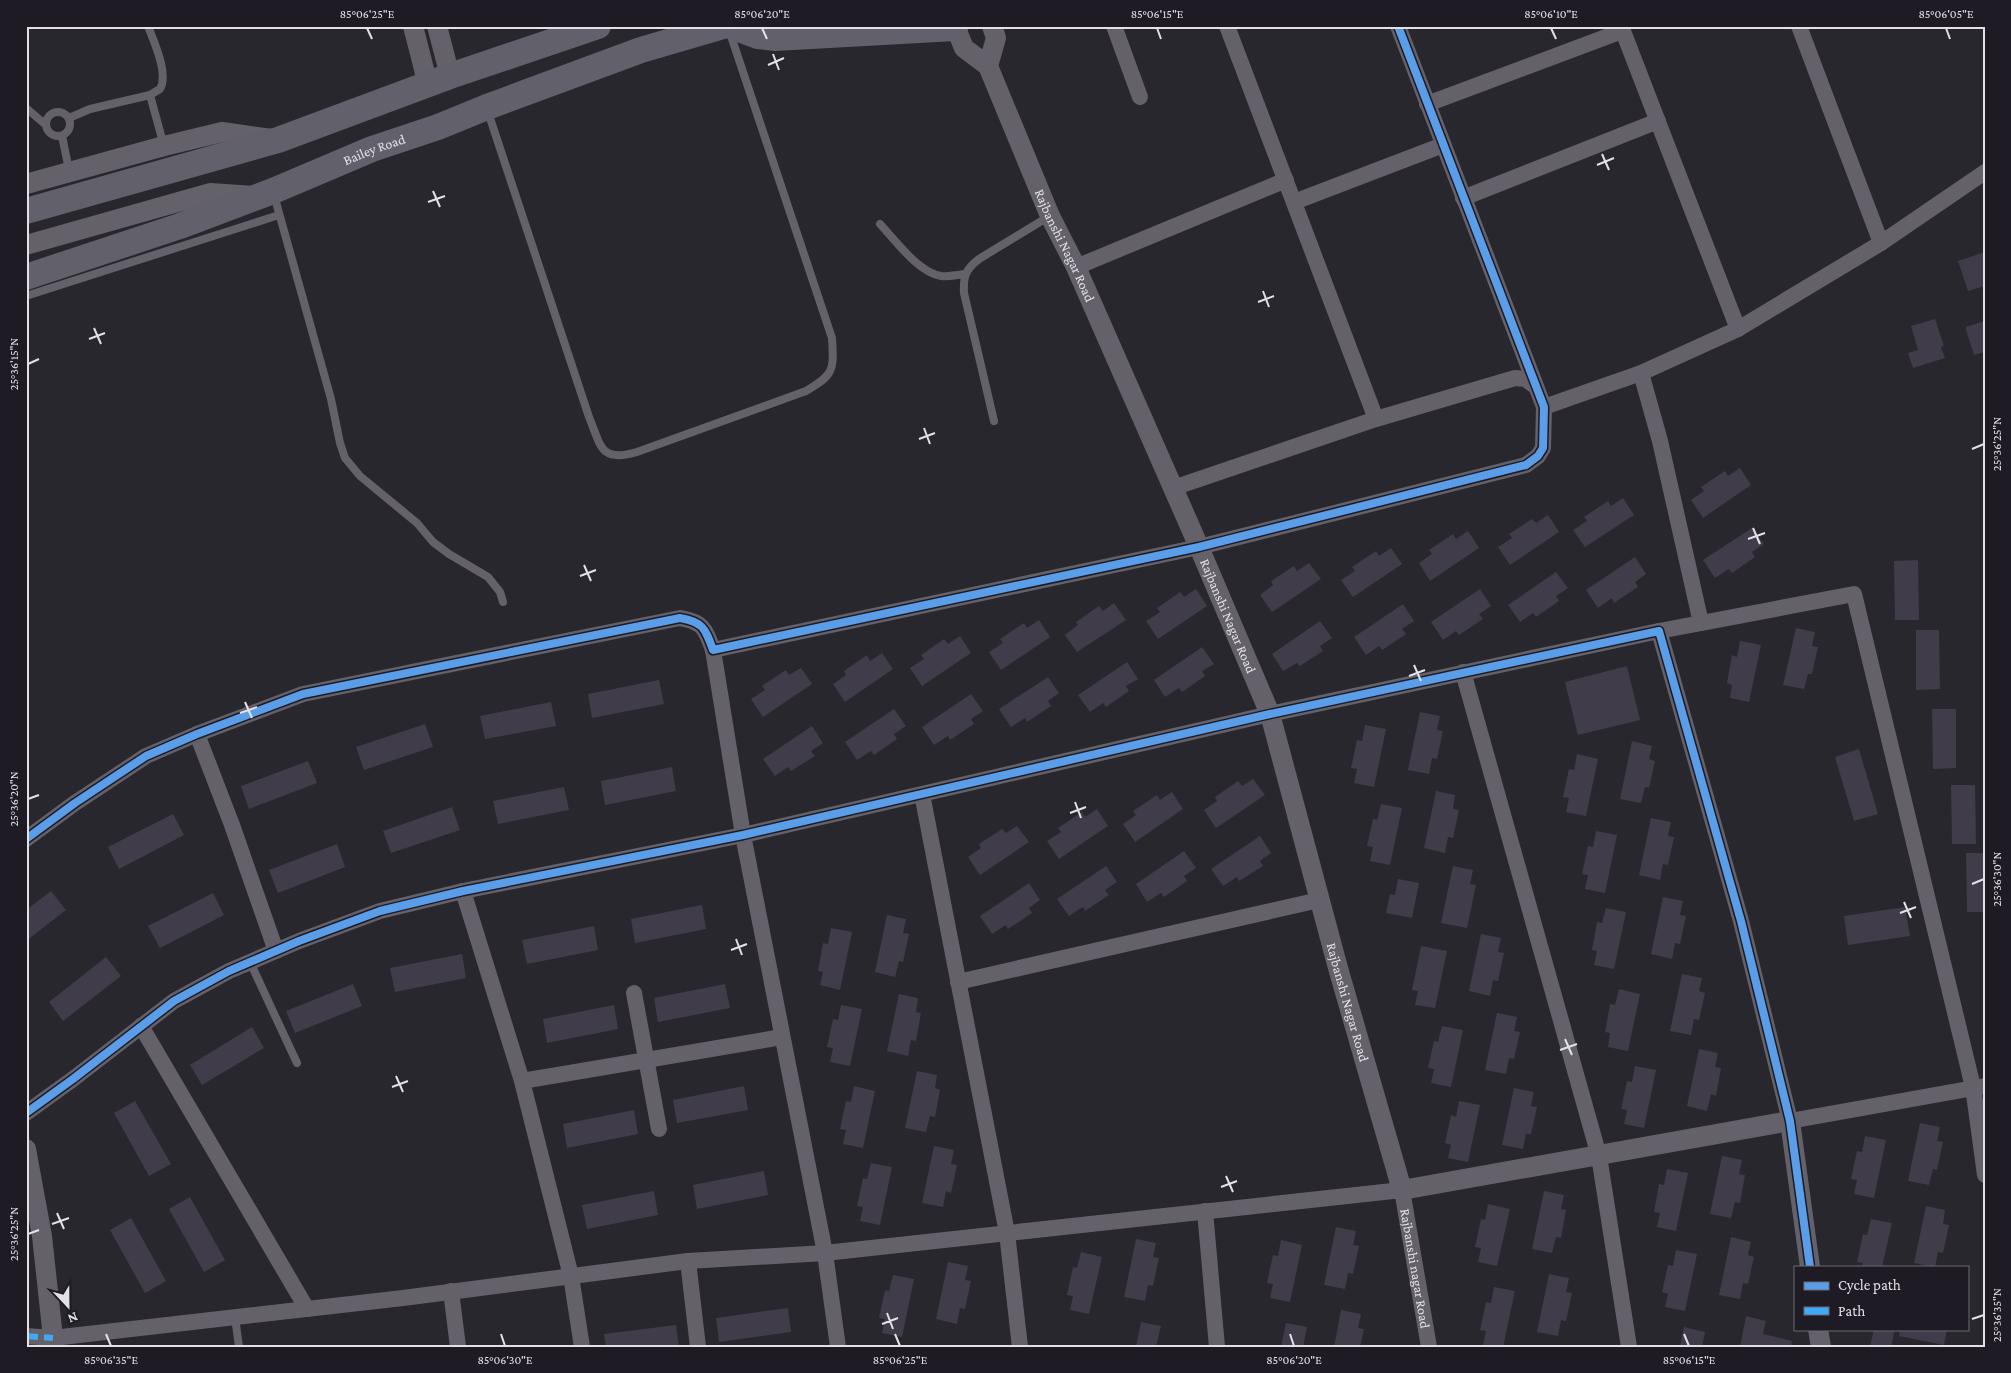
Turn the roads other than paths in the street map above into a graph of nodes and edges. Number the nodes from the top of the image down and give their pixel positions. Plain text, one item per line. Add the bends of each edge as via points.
1 (148, 26) edge
2 (413, 26) edge
3 (437, 26) edge
4 (598, 26) edge
5 (723, 26) edge
6 (729, 26) edge
7 (992, 26) edge
8 (1114, 26) edge
9 (1227, 26) edge
10 (1398, 26) edge
11 (1798, 26) edge
12 (955, 27) edge
13 (1621, 28) edge
14 (988, 66) junction
15 (439, 80) junction
16 (150, 95) junction
17 (1140, 97) dead end
18 (1428, 104) junction
19 (487, 107) junction
20 (26, 108) edge
21 (68, 118) junction
22 (1658, 121) junction
23 (46, 125) junction
24 (62, 136) junction
25 (278, 140) junction
26 (1443, 145) junction
27 (164, 146) junction
28 (70, 172) junction
29 (1985, 172) edge
30 (1286, 180) junction
31 (26, 184) edge
32 (1463, 198) junction
33 (270, 201) junction
34 (1294, 202) junction
35 (26, 211) edge
36 (1050, 216) junction
37 (880, 224) dead end
38 (1881, 244) junction
39 (26, 245) edge
40 (1076, 267) junction
41 (964, 274) junction
42 (26, 278) edge
43 (26, 296) edge
44 (1738, 329) junction
45 (1641, 373) junction
46 (1534, 386) junction
47 (1544, 407) junction
48 (1376, 419) junction
49 (994, 421) dead end
50 (1173, 488) junction
51 (1200, 547) junction
52 (503, 602) dead end
53 (1701, 623) junction
54 (1659, 631) junction
55 (713, 650) junction
56 (1464, 672) junction
57 (1270, 714) junction
58 (196, 734) junction
59 (922, 794) junction
60 (742, 836) junction
61 (26, 839) edge
62 (463, 890) junction
63 (1319, 900) junction
64 (276, 951) junction
65 (250, 962) junction
66 (958, 982) junction
67 (634, 993) dead end
68 (141, 1026) junction
69 (782, 1037) junction
70 (647, 1060) junction
71 (297, 1064) dead end
72 (522, 1081) junction
73 (1979, 1087) edge
74 (26, 1113) edge
75 (1790, 1120) junction
76 (660, 1129) dead end
77 (26, 1149) edge
78 (1599, 1156) junction
79 (1985, 1175) edge
80 (1402, 1190) junction
81 (1205, 1212) junction
82 (1006, 1233) junction
83 (825, 1253) junction
84 (688, 1261) junction
85 (1810, 1266) edge
86 (571, 1276) junction
87 (451, 1292) junction
88 (307, 1309) junction
89 (235, 1317) junction
90 (1818, 1330) edge
91 (26, 1336) edge
92 (54, 1342) edge
93 (239, 1347) edge
94 (458, 1347) edge
95 (582, 1347) edge
96 (698, 1347) edge
97 (838, 1347) edge
98 (1020, 1347) edge
99 (1217, 1347) edge
100 (1429, 1347) edge
101 (1629, 1347) edge
102 (1821, 1347) edge

1 - 16 lane via 163,79 160,90
2 - 15 street
3 - 15 street
4 - 15 highway
5 - 19 highway, Bailey Road via 641,50
6 - 12 highway via 775,38
6 - 19 lane via 832,338 834,359 830,374 806,391 637,452 612,456 604,451 598,439
7 - 14 street via 996,38
8 - 17 street
9 - 30 street
10 - 18 street
11 - 38 street
12 - 14 street via 964,48
13 - 18 street
13 - 22 street
14 - 36 street, Rajbanshi Nagar Road
15 - 25 highway
16 - 21 lane via 102,105
16 - 27 lane
18 - 26 street
19 - 33 highway, Bailey Road via 372,149
20 - 23 lane
21 - 23 lane via 55,113
21 - 24 lane via 69,130
22 - 32 street
22 - 44 street
23 - 24 lane via 53,135
24 - 28 lane
25 - 27 street via 222,132
25 - 35 highway
26 - 32 street
26 - 34 street
27 - 28 street
28 - 31 street
29 - 38 street
30 - 34 street
30 - 40 street
32 - 46 street
33 - 39 street via 210,193
33 - 42 highway, Bailey Road via 180,226
33 - 43 lane
33 - 52 lane via 345,458 360,476 417,523 433,542 488,577 500,592
34 - 48 street
36 - 40 street, Rajbanshi Nagar Road
36 - 41 lane via 979,259
37 - 41 lane via 929,272 949,276
38 - 44 street
40 - 50 street, Rajbanshi Nagar Road
41 - 49 lane via 964,293
44 - 45 street
45 - 47 street
45 - 53 street via 1660,441
46 - 47 street
46 - 48 street via 1525,379 1516,378
47 - 51 street via 1543,448 1526,465
48 - 50 street
50 - 51 street, Rajbanshi Nagar Road
51 - 55 street
51 - 57 street, Rajbanshi Nagar Road
53 - 54 street
53 - 73 street via 1854,594
54 - 56 street
54 - 75 street via 1741,921
55 - 58 street via 706,630 695,621 680,618 303,694
55 - 60 street
56 - 57 street
56 - 78 street
57 - 59 street
57 - 63 street, Rajbanshi Nagar Road
58 - 61 street via 146,756
58 - 64 street
59 - 60 street
59 - 66 street
60 - 62 street
60 - 69 street
62 - 64 street via 380,911
62 - 72 street
63 - 66 street
63 - 80 street, Rajbanshi Nagar Road
64 - 65 street
65 - 68 street via 174,1001
65 - 71 lane
66 - 82 street
67 - 70 street
68 - 74 street
68 - 88 street
69 - 70 street
69 - 83 street
70 - 72 street
70 - 76 street
72 - 86 street
73 - 75 street
73 - 79 street
75 - 78 street
75 - 85 street
77 - 92 street via 42,1236
78 - 80 street
78 - 101 street
80 - 81 street
80 - 100 street, Rajbanshi nagar Road
81 - 82 street
81 - 99 street
82 - 83 street
82 - 98 street
83 - 84 street
83 - 97 street
84 - 86 street
84 - 96 street
86 - 87 street
86 - 95 street
87 - 88 street
87 - 94 street
88 - 89 street
89 - 92 street
89 - 93 lane
90 - 102 street
91 - 92 street

